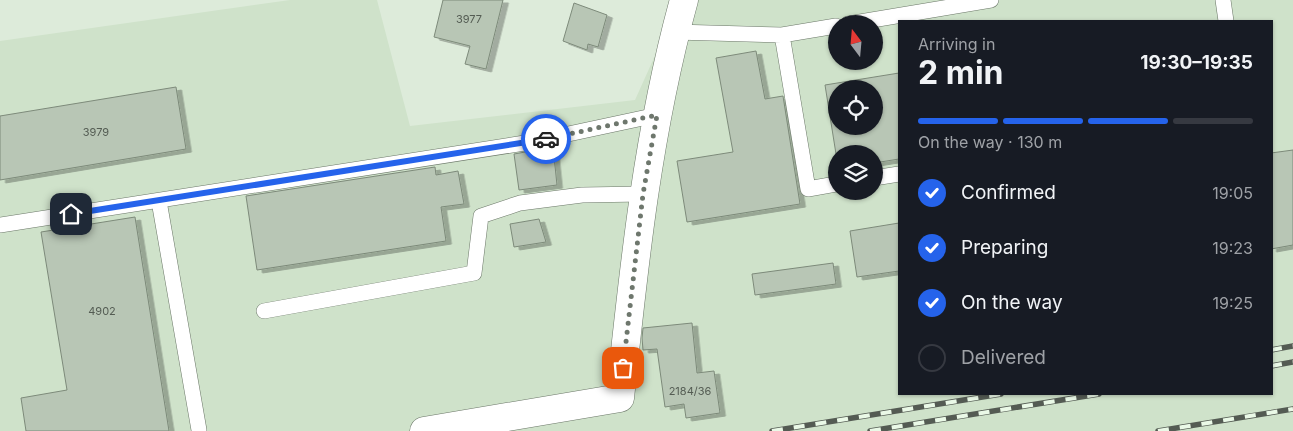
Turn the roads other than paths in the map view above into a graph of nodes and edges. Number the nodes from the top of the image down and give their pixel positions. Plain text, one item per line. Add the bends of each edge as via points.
1 (684, 0) edge
2 (991, 0) edge
3 (1223, 0) edge
4 (883, 18) edge
5 (1226, 20) edge
6 (828, 27) edge
7 (676, 32) junction
8 (782, 35) junction
9 (657, 115) junction
10 (898, 174) edge
11 (883, 177) edge
12 (828, 185) edge
13 (643, 194) junction
14 (159, 200) junction
15 (0, 225) edge
16 (264, 311) dead end
17 (199, 430) edge
18 (424, 431) edge

1 - 7 street
2 - 4 lane
3 - 5 lane
6 - 8 lane
7 - 8 lane
7 - 9 street
8 - 12 lane via 808,189
9 - 13 street
9 - 14 lane via 531,142
10 - 11 lane
13 - 16 lane via 582,195 520,203 481,216 474,273
13 - 18 street via 620,398
14 - 15 lane
14 - 17 lane

